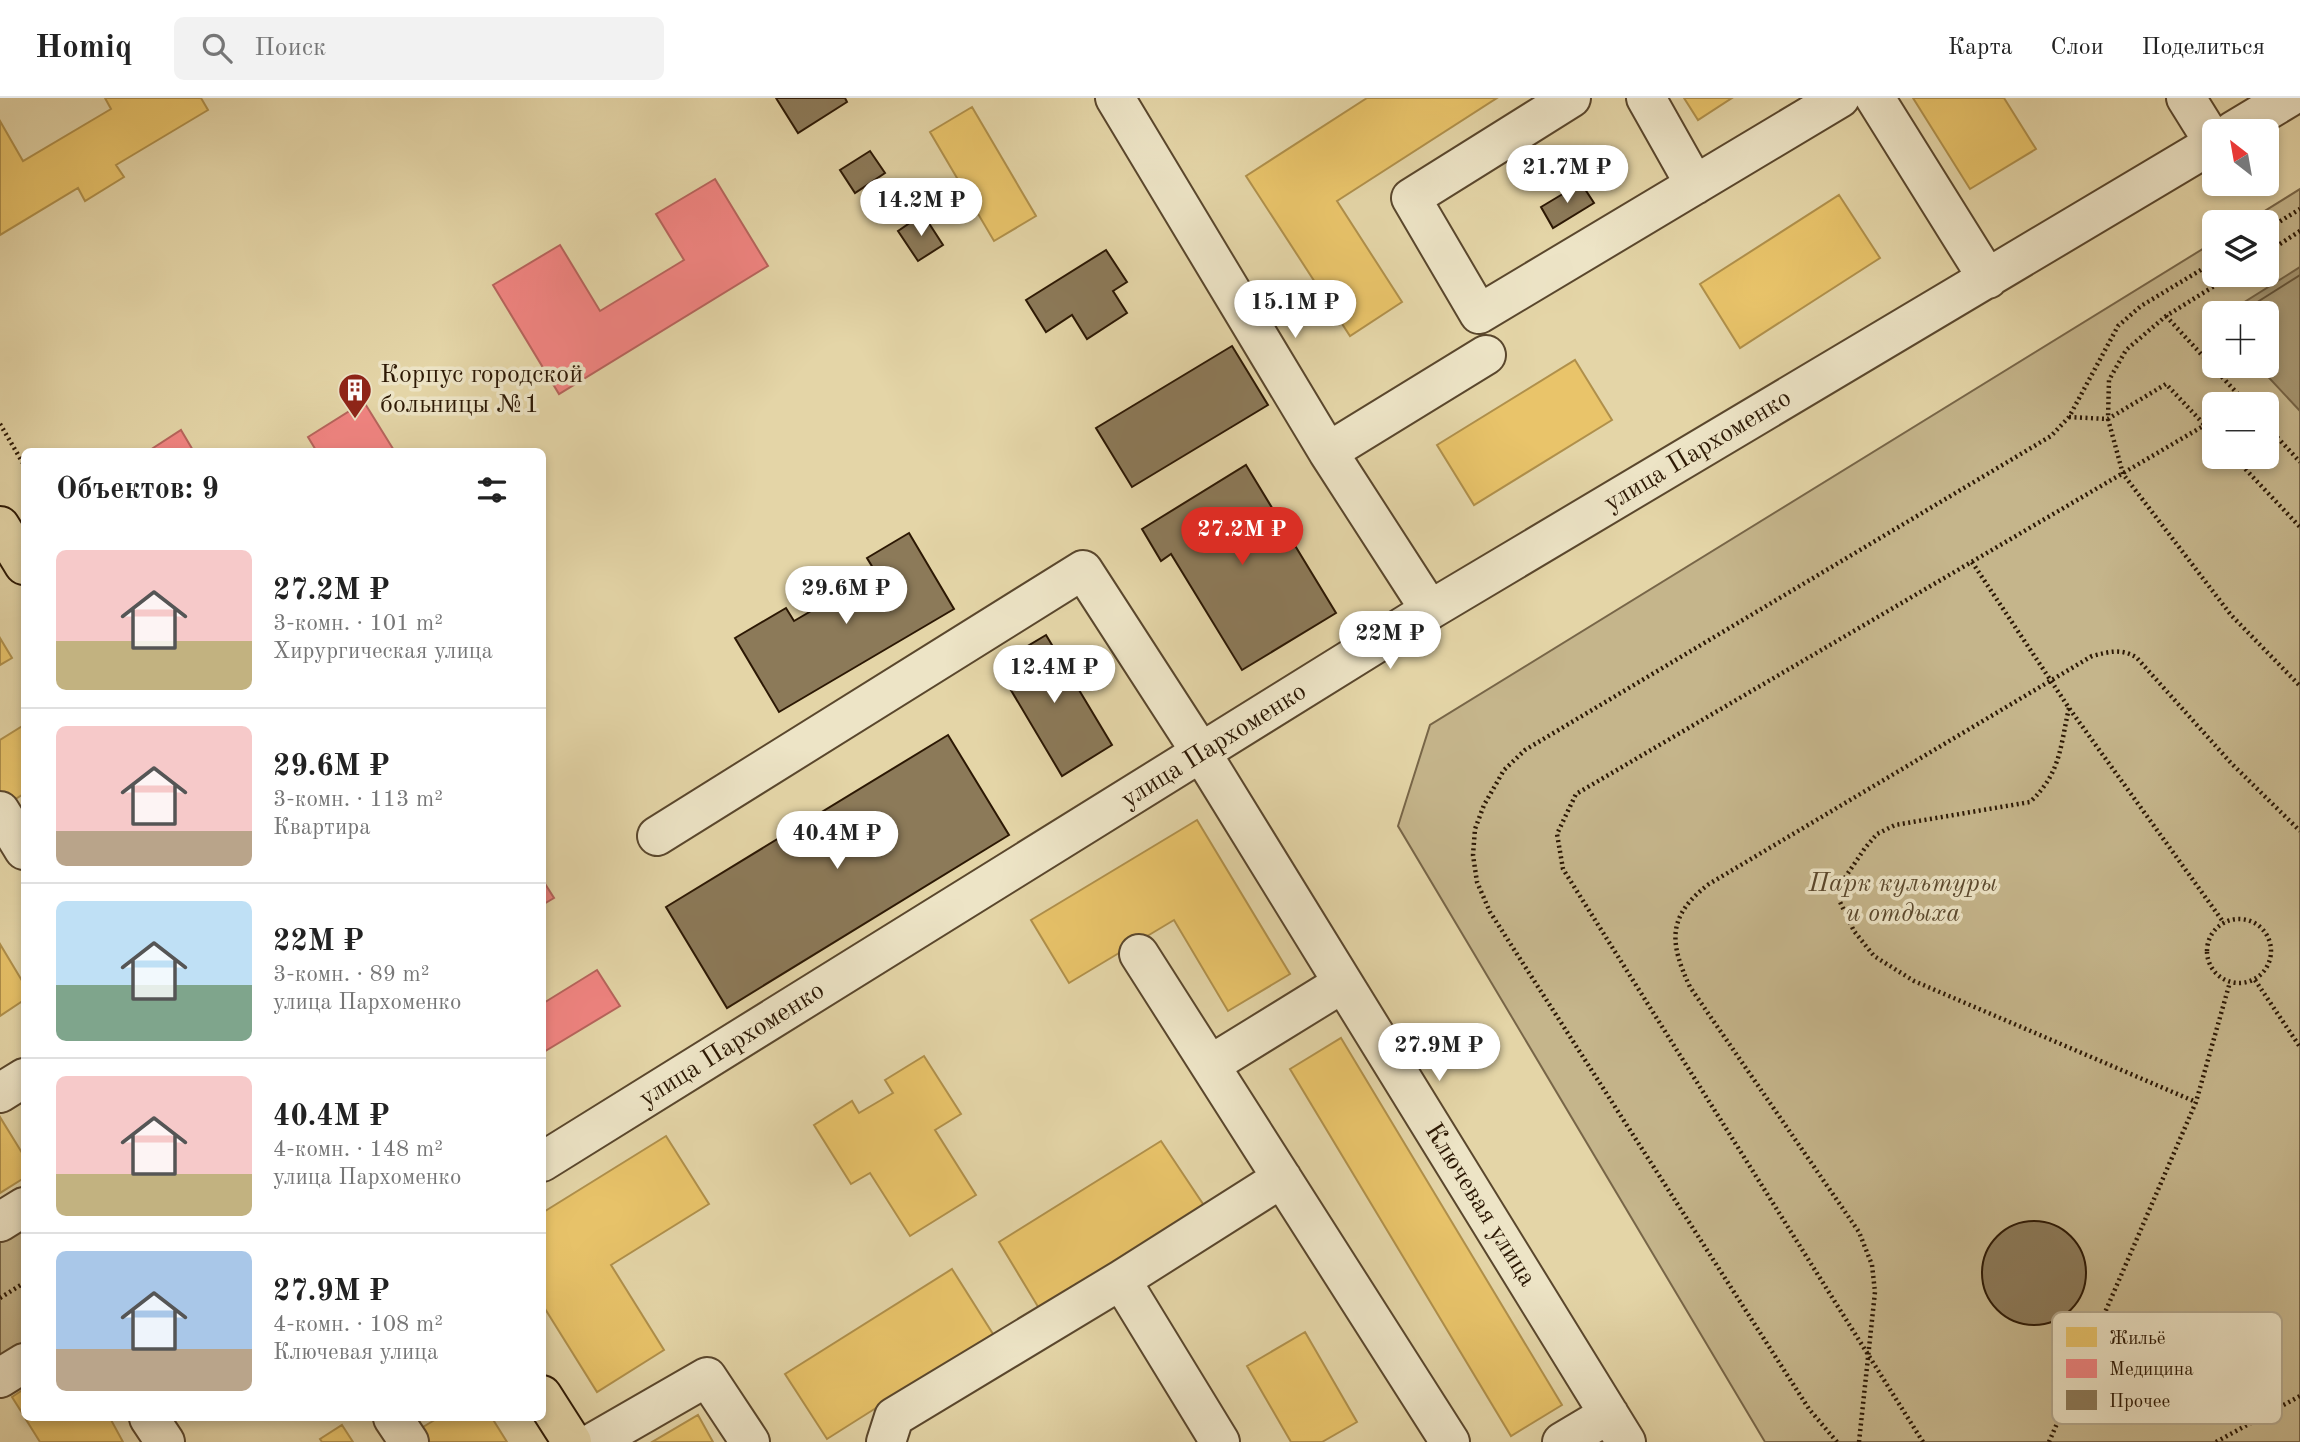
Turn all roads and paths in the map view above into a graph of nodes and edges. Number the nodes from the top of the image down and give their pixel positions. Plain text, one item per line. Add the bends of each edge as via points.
1 (1571, 98) edge
2 (1646, 98) edge
3 (1840, 98) edge
4 (1875, 98) edge
5 (2186, 98) edge
6 (2288, 98) edge
7 (1117, 99) edge
8 (2252, 119) edge
9 (2202, 124) edge
10 (2202, 150) edge
11 (1695, 185) junction
12 (2300, 209) edge
13 (2279, 222) edge
14 (2300, 231) edge
15 (2279, 245) edge
16 (2202, 268) edge
17 (1988, 279) junction
18 (2213, 287) edge
19 (2166, 316) junction
20 (1486, 355) dead end
21 (2236, 392) edge
22 (2069, 417) junction
23 (2108, 419) junction
24 (2202, 422) edge
25 (0, 424) edge
26 (2202, 427) edge
27 (2279, 439) edge
28 (1328, 452) junction
29 (21, 460) edge
30 (2300, 462) edge
31 (2245, 469) edge
32 (2123, 474) junction
33 (0, 526) edge
34 (2300, 527) edge
35 (21, 560) edge
36 (1972, 562) junction
37 (1430, 610) junction
38 (2051, 681) junction
39 (2300, 686) edge
40 (2068, 708) junction
41 (1202, 754) junction
42 (0, 811) edge
43 (2300, 831) edge
44 (657, 836) dead end
45 (21, 845) edge
46 (2224, 923) junction
47 (1139, 954) dead end
48 (2255, 980) junction
49 (1343, 982) junction
50 (2230, 982) junction
51 (2300, 1047) edge
52 (1210, 1065) junction
53 (21, 1080) edge
54 (0, 1093) edge
55 (2196, 1102) junction
56 (546, 1160) edge
57 (1282, 1178) junction
58 (21, 1209) edge
59 (0, 1222) edge
60 (1121, 1280) junction
61 (21, 1285) edge
62 (0, 1298) edge
63 (2105, 1312) edge
64 (1869, 1356) junction
65 (21, 1365) edge
66 (0, 1378) edge
67 (2300, 1396) edge
68 (546, 1401) edge
69 (2282, 1406) edge
70 (395, 1421) edge
71 (2057, 1424) edge
72 (2249, 1424) edge
73 (1618, 1428) edge
74 (409, 1442) edge
75 (572, 1442) edge
76 (594, 1442) edge
77 (750, 1442) edge
78 (886, 1442) edge
79 (1220, 1442) edge
80 (1450, 1442) edge
81 (1562, 1442) edge
82 (1837, 1442) edge
83 (1858, 1442) edge
84 (1923, 1442) edge
85 (2049, 1442) edge
86 (2216, 1442) edge

1 - 11 street via 1411,198 1479,314
2 - 11 street
3 - 11 street
4 - 17 street
5 - 9 street
6 - 8 street
7 - 28 street
10 - 17 street, улица Пархоменко
12 - 13 path
14 - 15 path
16 - 22 path via 2118,326
17 - 37 street, улица Пархоменко
18 - 19 path
19 - 21 path
19 - 23 path via 2126,349 2109,380
20 - 28 street
22 - 23 path
22 - 82 path via 2051,436 1525,750 1504,770 1475,829 1477,882 1490,912 1809,1409
23 - 24 path via 2166,384
23 - 32 path
25 - 29 path
26 - 32 path
27 - 30 path
28 - 37 street
31 - 34 path
32 - 36 path
32 - 39 path via 2231,615
33 - 35 main road
36 - 38 path
36 - 64 path via 1576,794 1557,834 1563,869
37 - 41 street, улица Пархоменко
38 - 40 path
38 - 43 path via 2092,656 2112,650 2136,657 2231,763
38 - 64 path via 1709,884 1692,897 1679,916 1678,961 1690,987 1859,1232 1872,1265 1875,1292
40 - 46 path
40 - 55 path via 2055,771 2030,802 1895,825 1877,834 1842,882 1840,902 1874,957 1913,981
41 - 44 street, Ключевая улица via 1083,570
41 - 49 street, Ключевая улица
41 - 56 street, улица Пархоменко
42 - 45 street
46 - 48 path via 2248,920 2268,935 2270,960
46 - 50 path via 2208,942 2207,955 2211,967
47 - 52 street
48 - 50 path
48 - 51 path
49 - 52 street
49 - 73 street, Ключевая улица
50 - 55 path
52 - 57 street
53 - 54 street
55 - 63 path
57 - 60 street
57 - 80 street
58 - 59 street
60 - 78 street via 894,1416
60 - 79 street
61 - 62 path
64 - 83 path
64 - 84 path
65 - 66 street
67 - 69 path
68 - 75 main road
70 - 74 street
71 - 85 path
72 - 86 path
73 - 81 street
76 - 77 street via 707,1377

